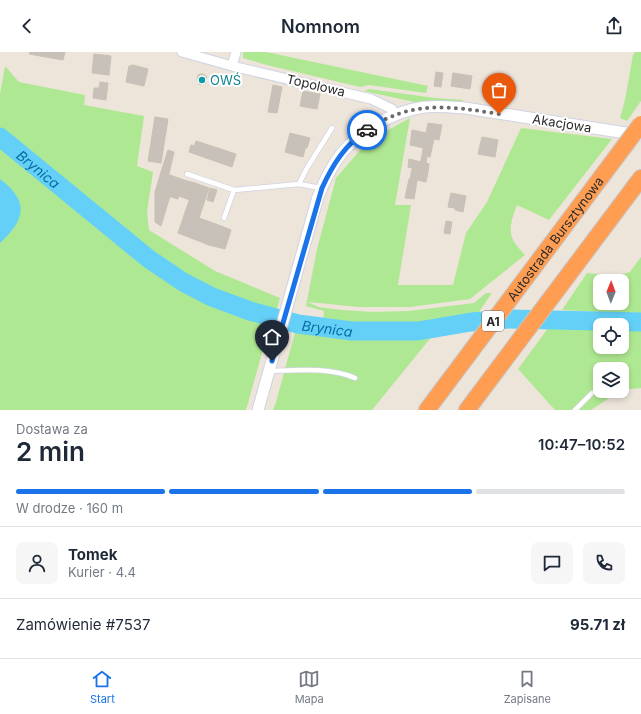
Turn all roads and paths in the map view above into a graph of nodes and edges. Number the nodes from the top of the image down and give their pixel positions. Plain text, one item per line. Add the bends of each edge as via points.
1 (182, 52) edge
2 (236, 52) edge
3 (232, 66) junction
4 (395, 114) junction
5 (641, 124) edge
6 (332, 128) dead end
7 (641, 135) edge
8 (187, 174) dead end
9 (641, 178) edge
10 (299, 184) junction
11 (322, 188) junction
12 (234, 190) junction
13 (224, 218) dead end
14 (270, 371) junction
15 (355, 378) dead end
16 (592, 393) dead end
17 (471, 405) edge
18 (430, 406) edge
19 (258, 410) edge
20 (575, 410) edge

1 - 3 street, Topolowa
2 - 3 street
3 - 4 street, Topolowa via 371,98 392,109
4 - 7 street, Akacjowa via 419,108 465,108
4 - 11 street, Akacjowa via 370,127 343,150
5 - 18 highway, Autostrada Bursztynowa / A1, bridge
6 - 10 lane
8 - 12 lane
9 - 17 highway, A1
10 - 11 lane
10 - 12 lane
11 - 14 street, Akacjowa
12 - 13 lane
14 - 15 lane via 346,373
14 - 19 street, Akacjowa
16 - 20 lane

